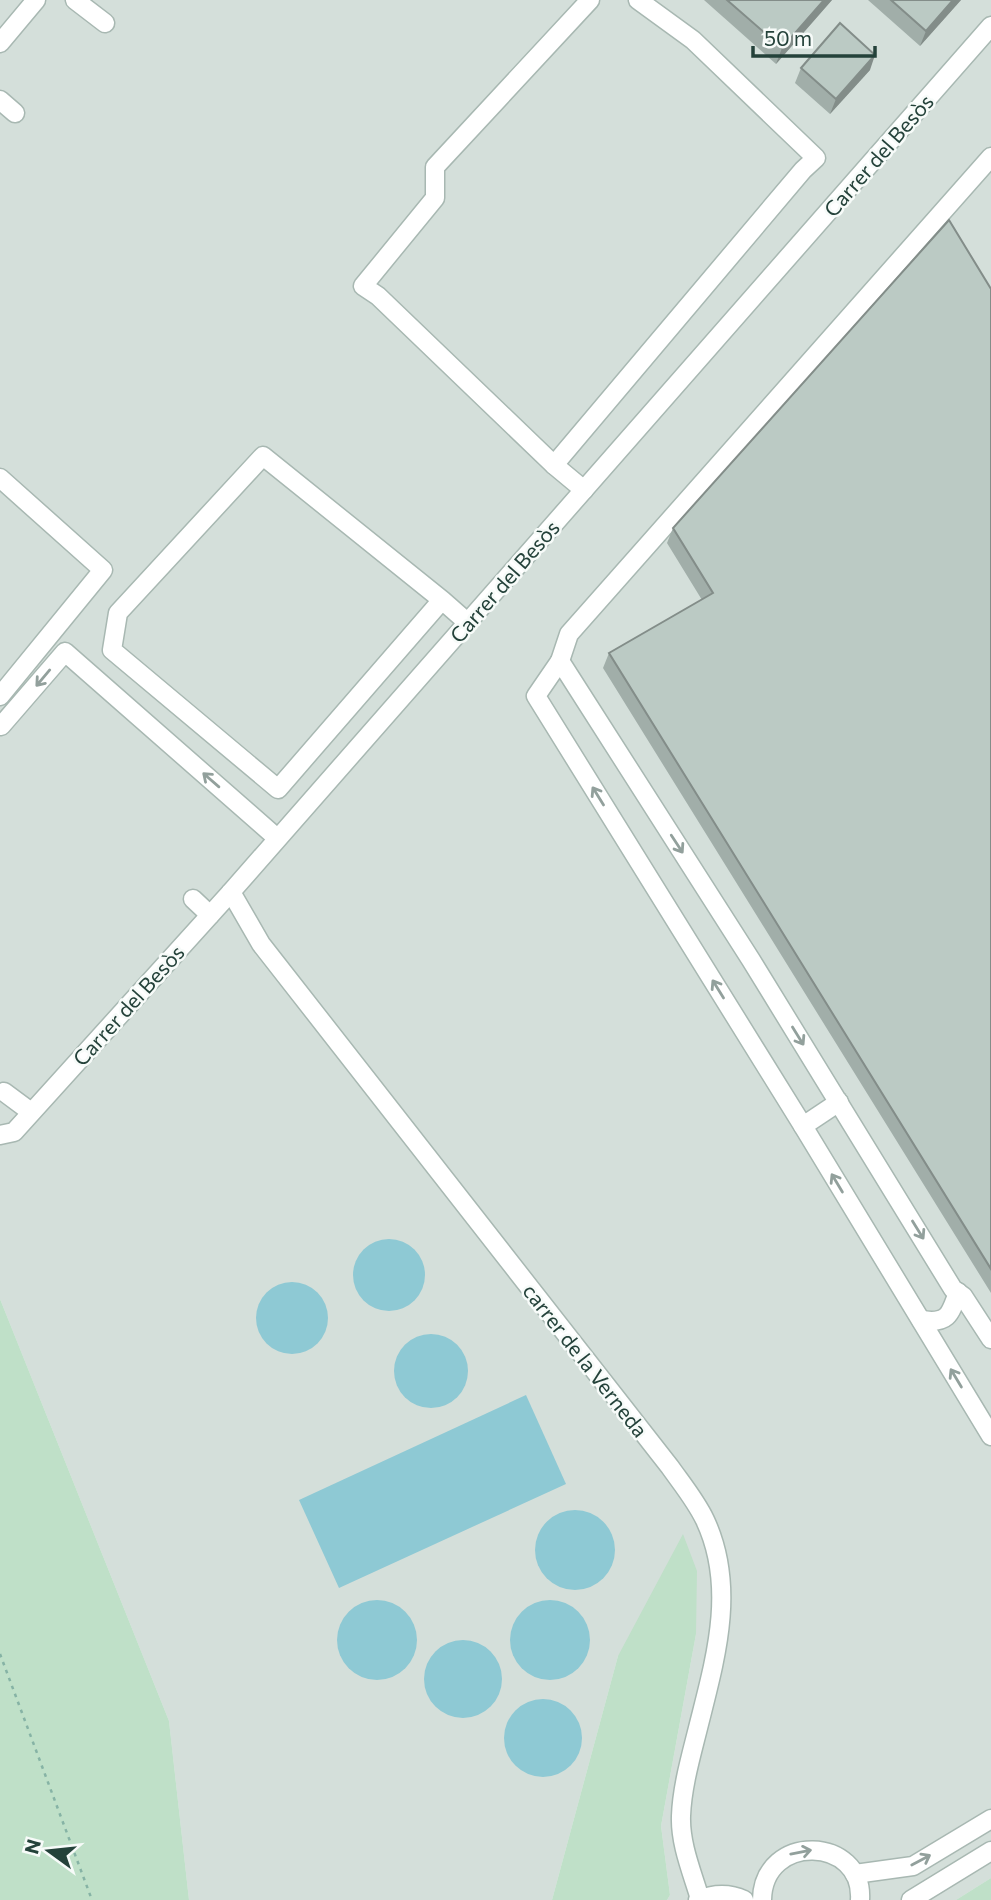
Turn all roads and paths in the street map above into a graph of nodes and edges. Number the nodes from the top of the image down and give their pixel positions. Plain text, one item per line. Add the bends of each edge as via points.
1 (36, 0) edge
2 (75, 0) edge
3 (590, 0) edge
4 (638, 0) edge
5 (105, 23) dead end
6 (991, 26) edge
7 (0, 43) edge
8 (0, 100) edge
9 (15, 114) dead end
10 (991, 157) edge
11 (554, 465) junction
12 (0, 478) edge
13 (584, 489) junction
14 (442, 600) junction
15 (467, 622) junction
16 (560, 661) junction
17 (363, 691) junction
18 (0, 696) edge
19 (390, 710) junction
20 (1, 726) edge
21 (322, 739) junction
22 (345, 761) junction
23 (277, 838) junction
24 (231, 892) junction
25 (194, 900) dead end
26 (210, 915) junction
27 (4, 1092) dead end
28 (839, 1102) junction
29 (31, 1112) junction
30 (803, 1126) junction
31 (7, 1133) edge
32 (958, 1292) junction
33 (921, 1320) junction
34 (991, 1339) edge
35 (991, 1436) edge
36 (0, 1654) edge
37 (991, 1819) edge
38 (991, 1851) edge
39 (855, 1874) junction
40 (699, 1899) edge
41 (92, 1900) edge
42 (744, 1900) edge
43 (762, 1900) edge
44 (860, 1900) edge
45 (911, 1900) edge

1 - 7 street
2 - 5 street
3 - 11 street via 435,167 435,198 363,286
4 - 11 street via 693,40 816,158
6 - 13 street, Carrer del Besòs
8 - 9 street
10 - 16 street via 569,634
11 - 13 street
12 - 18 street via 103,570
13 - 15 street, Carrer del Besòs
14 - 15 street
14 - 17 street
14 - 21 street via 263,456 118,613 112,650 278,789
15 - 19 street, Carrer del Besòs
16 -> 28 street
30 -> 16 street via 536,696
17 - 19 street
17 - 21 street
19 - 22 street, Carrer del Besòs
23 -> 20 street via 65,652
21 - 22 street
22 - 23 street, Carrer del Besòs
23 - 24 street, Carrer del Besòs
24 - 26 street, Carrer del Besòs
24 - 40 street, carrer de la Verneda via 261,944 670,1467 705,1519 718,1560 722,1622 681,1818
25 - 26 street
26 - 29 street, Carrer del Besòs
27 - 29 street
28 - 30 street
28 -> 32 street
29 - 31 street, Carrer del Besòs
33 -> 30 street
32 - 33 street via 947,1318
32 - 34 street
35 -> 33 street
36 - 41 path
39 -> 37 street via 913,1866
38 - 45 street
43 -> 39 street via 765,1879 774,1865 802,1850 832,1854
39 - 44 street
40 - 42 street via 729,1895

